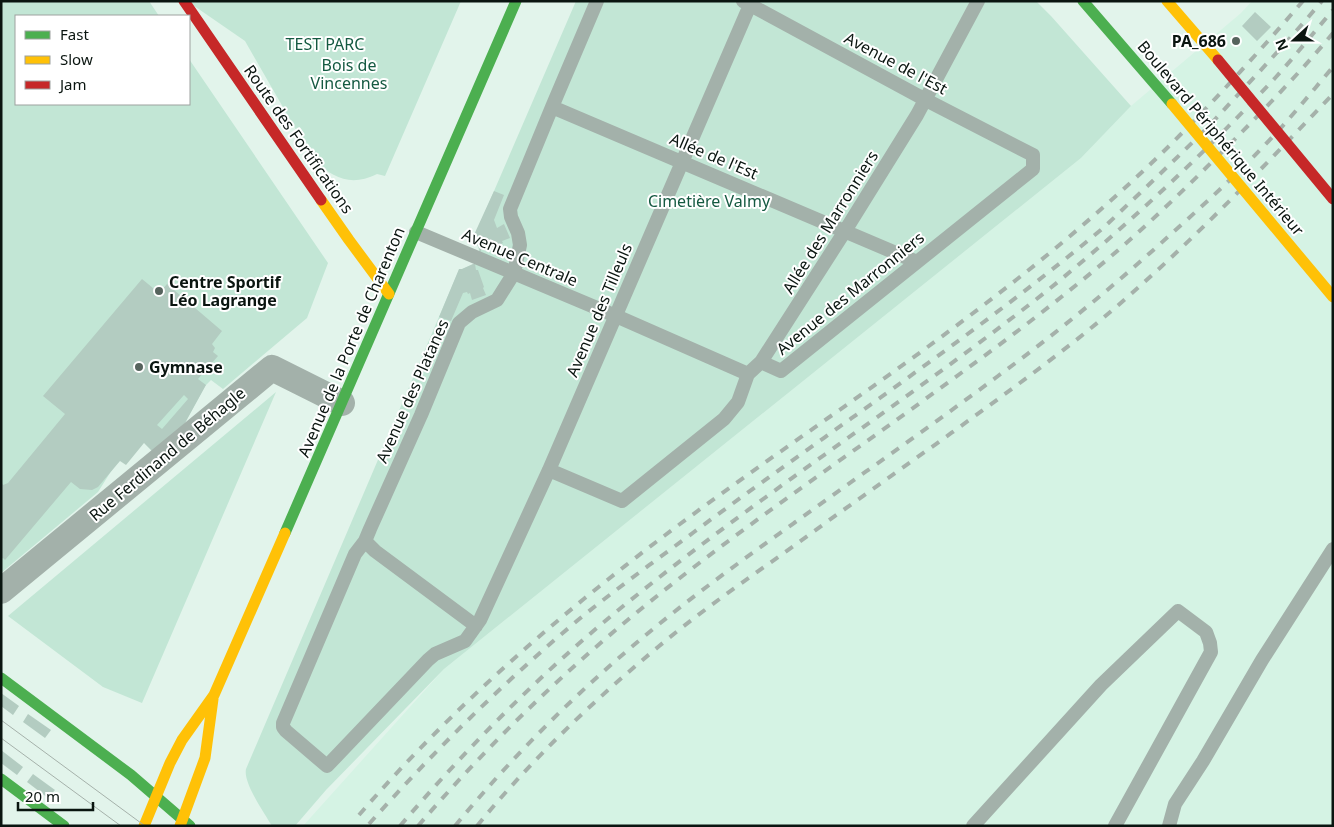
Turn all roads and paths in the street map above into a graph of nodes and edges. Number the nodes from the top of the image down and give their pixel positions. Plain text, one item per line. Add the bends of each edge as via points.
1 (184, 1) edge
2 (516, 1) edge
3 (598, 1) edge
4 (978, 1) edge
5 (1083, 1) edge
6 (1167, 1) edge
7 (747, 3) edge
8 (926, 100) junction
9 (552, 107) junction
10 (1032, 155) joint
11 (682, 162) junction
12 (1333, 198) edge
13 (846, 231) junction
14 (416, 232) junction
15 (917, 262) junction
16 (514, 273) junction
17 (388, 294) junction
18 (1333, 297) edge
19 (616, 316) junction
20 (762, 362) junction
21 (748, 374) junction
22 (342, 402) junction
23 (549, 470) junction
24 (365, 540) junction
25 (1333, 549) edge
26 (1, 591) edge
27 (476, 626) junction
28 (1, 678) edge
29 (214, 695) junction
30 (327, 766) joint
31 (1, 779) edge
32 (156, 797) junction
33 (184, 824) edge
34 (64, 826) edge
35 (144, 826) edge
36 (973, 826) edge
37 (1115, 826) edge
38 (1169, 826) edge

1 - 17 main road, Route des Fortifications
2 - 14 main road, Avenue de la Porte de Charenton
3 - 9 lane, Avenue des Platanes
4 - 8 lane, Allée des Marronniers
5 - 18 main road, Boulevard Périphérique Intérieur, bridge
6 - 12 main road, bridge
7 - 8 lane, Avenue de l'Est
7 - 11 lane, Avenue des Tilleuls
8 - 10 lane, Avenue de l'Est
8 - 13 lane, Allée des Marronniers
9 - 11 lane, Allée de l'Est
9 - 16 lane, Avenue des Platanes via 510,209 520,245
10 - 15 lane, Avenue des Marronniers via 1033,169
11 - 13 lane, Allée de l'Est
11 - 19 lane, Avenue des Tilleuls
13 - 15 lane, Allée de l'Est
13 - 20 lane, Allée des Marronniers
14 - 16 lane, Avenue Centrale
14 - 17 main road, Avenue de la Porte de Charenton
15 - 20 lane, Avenue des Marronniers via 781,370
16 - 19 lane, Avenue Centrale
16 - 24 lane, Avenue des Platanes via 497,300 472,312 459,323
17 - 22 main road, Avenue de la Porte de Charenton
19 - 21 lane, Avenue Centrale
19 - 23 lane, Avenue des Tilleuls
20 - 21 lane, Avenue des Marronniers
21 - 23 lane, Avenue des Marronniers via 738,402 724,419 622,501
22 - 26 street, Rue Ferdinand de Béhagle via 272,368
22 - 29 main road, Avenue de la Porte de Charenton
23 - 27 lane, Avenue des Tilleuls
24 - 27 lane via 375,551
24 - 30 lane, Avenue des Platanes via 355,554 283,727
25 - 38 lane via 1175,804
27 - 30 lane, Avenue des Tilleuls via 465,642 428,660
28 - 32 main road
29 - 32 main road, Avenue de la Porte de Charenton via 182,740
29 - 33 main road, Avenue de la Porte de Charenton via 205,758
31 - 34 main road
32 - 33 main road
32 - 35 main road, Avenue de la Porte de Charenton
36 - 37 lane via 1101,685 1178,611 1206,632 1211,652

